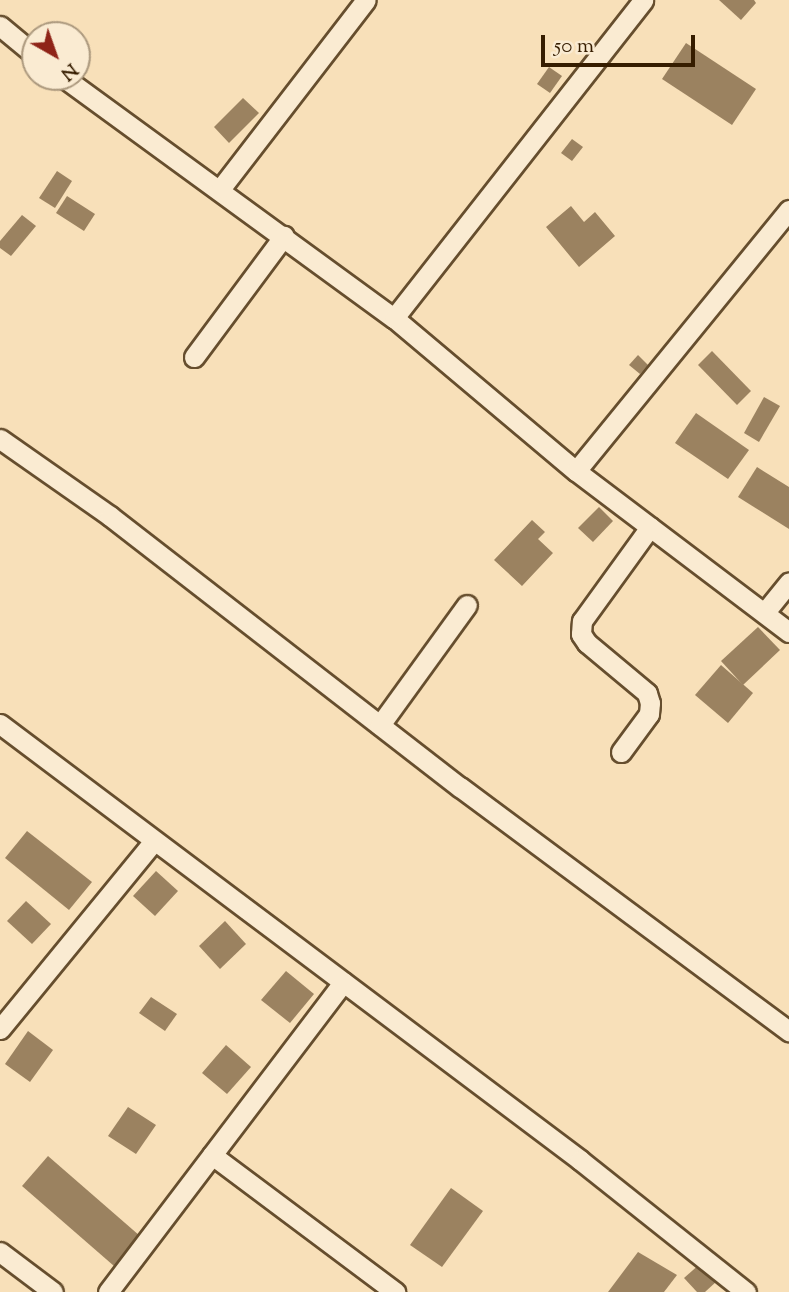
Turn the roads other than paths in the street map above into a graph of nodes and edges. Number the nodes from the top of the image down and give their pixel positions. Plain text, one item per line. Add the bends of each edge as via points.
1 (366, 0) edge
2 (643, 0) edge
3 (0, 26) edge
4 (21, 43) edge
5 (83, 91) edge
6 (220, 188) junction
7 (789, 210) edge
8 (284, 236) junction
9 (394, 318) junction
10 (194, 357) dead end
11 (0, 439) edge
12 (576, 471) junction
13 (650, 527) junction
14 (789, 582) edge
15 (467, 605) dead end
16 (765, 612) junction
17 (789, 632) edge
18 (0, 724) edge
19 (380, 725) junction
20 (621, 752) dead end
21 (154, 841) junction
22 (343, 982) junction
23 (0, 1028) edge
24 (789, 1031) edge
25 (212, 1154) junction
26 (0, 1252) edge
27 (53, 1292) edge
28 (108, 1292) edge
29 (395, 1292) edge
30 (746, 1292) edge

1 - 6 street
2 - 9 street
3 - 4 street
5 - 6 street
6 - 8 street
7 - 12 street
8 - 9 street
8 - 10 street
9 - 12 street
11 - 19 street via 110,516
12 - 13 street
13 - 16 street
13 - 20 street via 582,621 581,634 587,643 647,693 650,703 649,714
14 - 16 street
15 - 19 street
16 - 17 street
18 - 21 street
19 - 24 street
21 - 22 street
21 - 23 street
22 - 25 street
22 - 30 street
25 - 28 street
25 - 29 street
26 - 27 street

